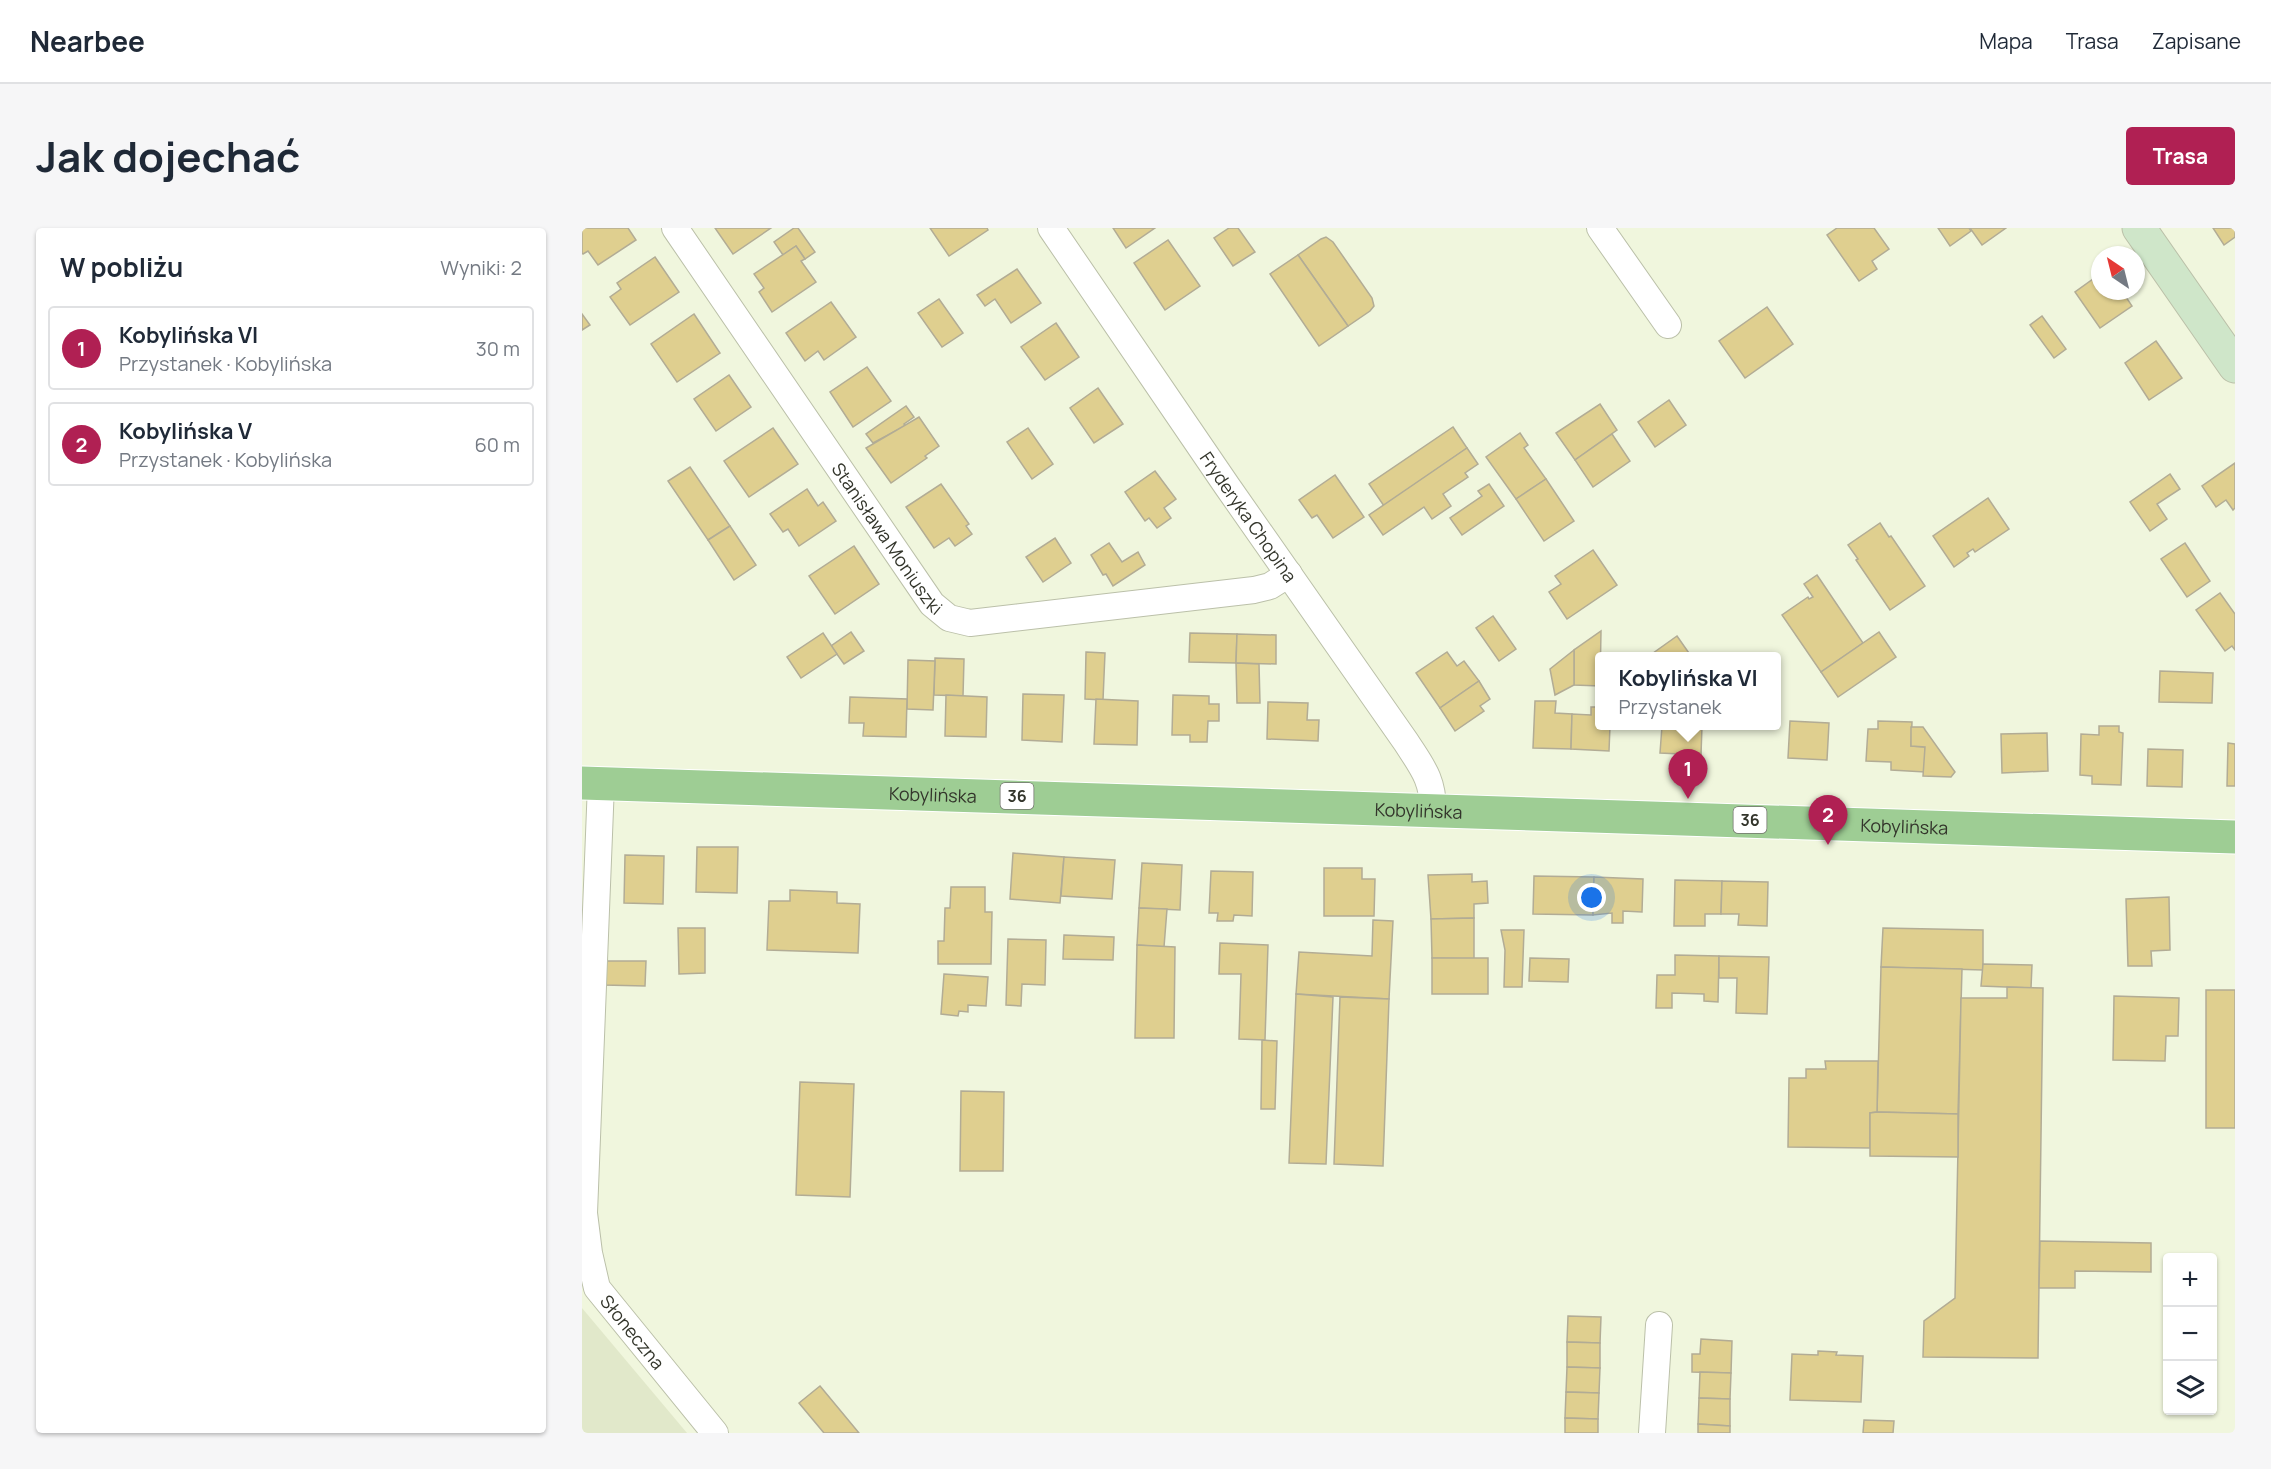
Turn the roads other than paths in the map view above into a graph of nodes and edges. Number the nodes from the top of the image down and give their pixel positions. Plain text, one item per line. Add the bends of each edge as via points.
1 (675, 228) edge
2 (1051, 228) edge
3 (1600, 228) edge
4 (2139, 228) edge
5 (1668, 325) dead end
6 (2235, 366) edge
7 (1289, 574) junction
8 (592, 783) edge
9 (1433, 810) junction
10 (2235, 837) edge
11 (1659, 1325) dead end
12 (715, 1433) edge
13 (1652, 1433) edge

1 - 7 street, Stanisława Moniuszki via 933,604 949,618 970,623 1254,590 1270,586
2 - 7 street, Fryderyka Chopina
3 - 5 street
4 - 6 street
7 - 9 street, Fryderyka Chopina via 1425,771 1433,792
8 - 9 main road, Kobylińska / 36
8 - 12 street, Słoneczna via 584,1213 589,1253 597,1288
9 - 10 main road, Kobylińska / 36
11 - 13 street

